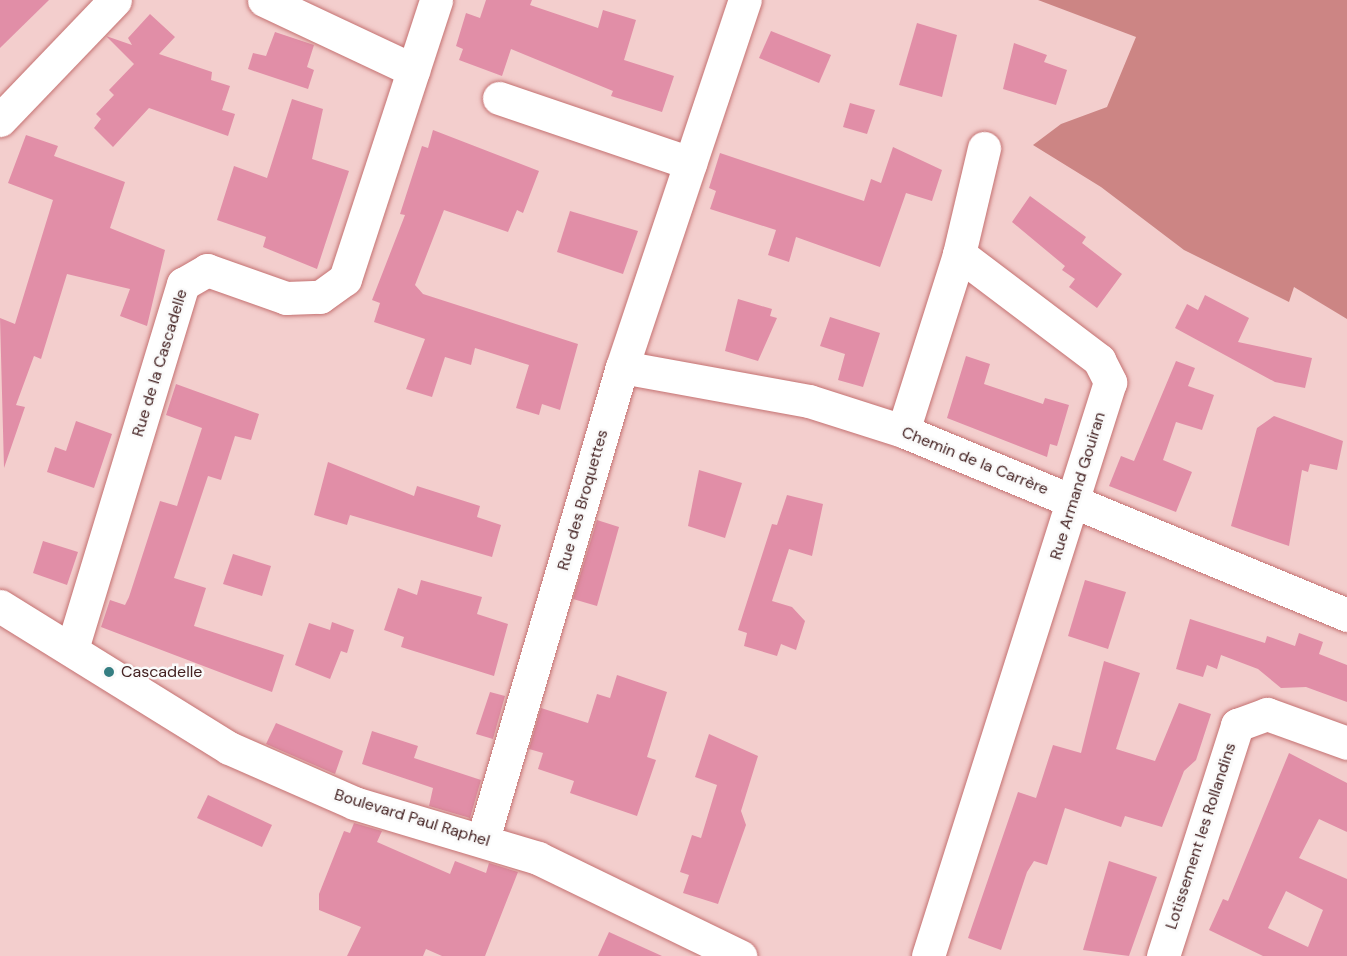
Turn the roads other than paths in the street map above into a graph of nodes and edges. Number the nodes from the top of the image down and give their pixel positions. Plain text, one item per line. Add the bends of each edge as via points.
1 (115, 0) edge
2 (264, 0) edge
3 (436, 0) edge
4 (746, 0) edge
5 (412, 70) junction
6 (499, 98) dead end
7 (0, 120) edge
8 (984, 148) dead end
9 (690, 163) junction
10 (959, 254) junction
11 (622, 367) junction
12 (903, 430) junction
13 (1074, 502) junction
14 (0, 606) edge
15 (1347, 615) edge
16 (72, 649) junction
17 (1347, 743) edge
18 (483, 839) junction
19 (741, 956) edge
20 (927, 956) edge
21 (1163, 956) edge

1 - 7 street
2 - 5 street
3 - 5 street, Rue de la Cascadelle
4 - 9 street, Rue des Broquettes
5 - 16 street, Rue de la Cascadelle via 345,279 320,297 286,298 207,270 183,284
6 - 9 street
8 - 10 street
9 - 11 street, Rue des Broquettes
10 - 12 street
10 - 13 street, Rue Armand Gouiran via 1098,360 1110,382
11 - 12 street, Chemin de la Carrère via 809,401
11 - 18 street, Rue des Broquettes
12 - 13 street, Chemin de la Carrère
13 - 15 street, Chemin de la Carrère
13 - 20 street, Rue Armand Gouiran
14 - 16 street, Boulevard Paul Raphel
16 - 18 street, Boulevard Paul Raphel via 229,748 354,803
17 - 21 street, Lotissement les Rollandins via 1267,714 1237,725
18 - 19 street, Boulevard Paul Raphel via 538,858

